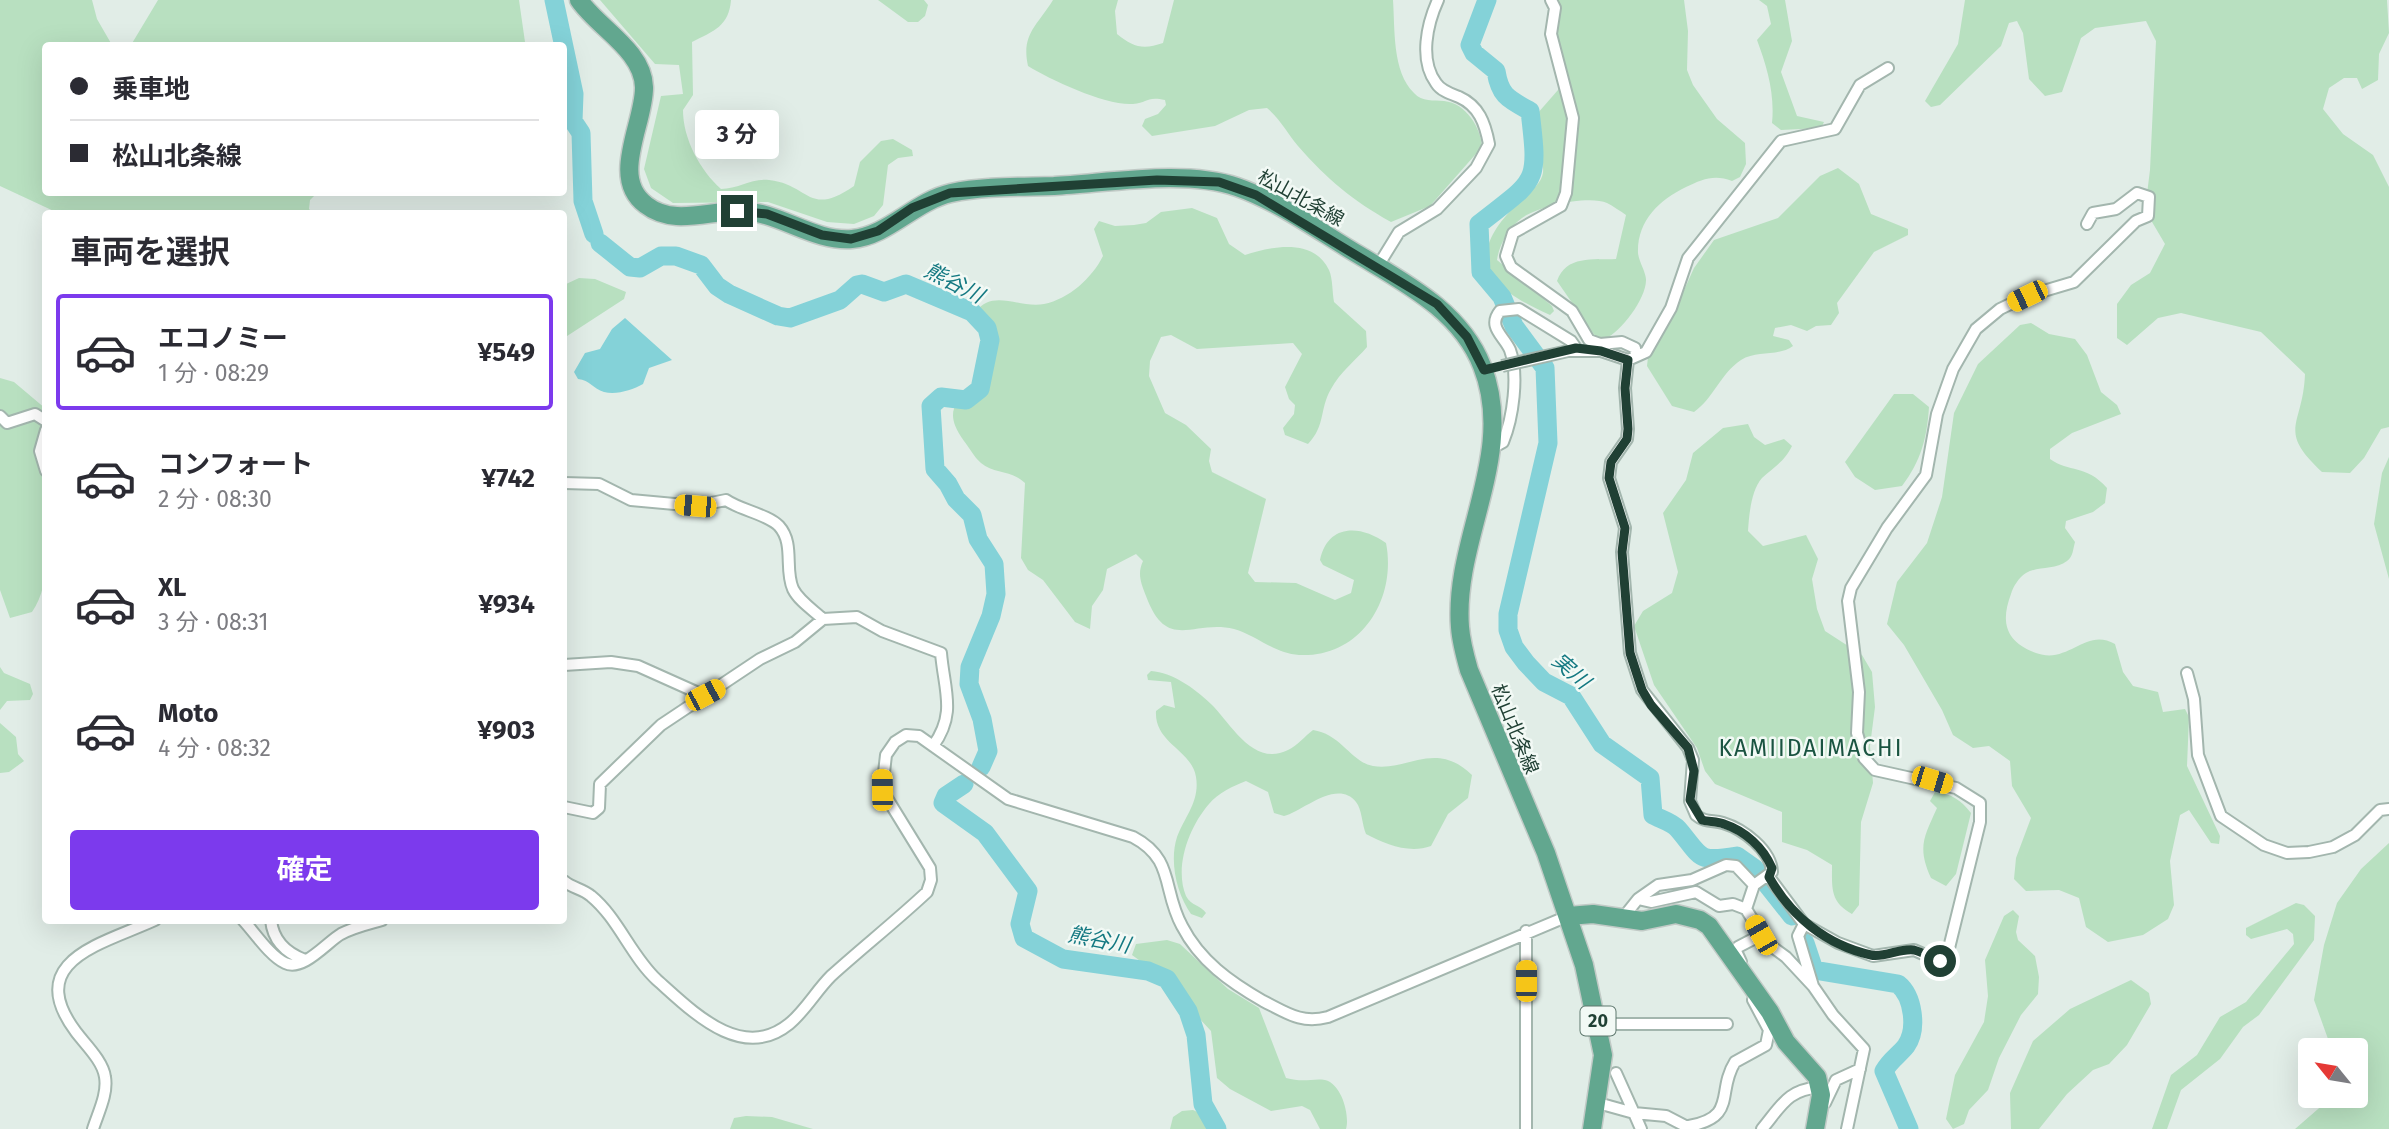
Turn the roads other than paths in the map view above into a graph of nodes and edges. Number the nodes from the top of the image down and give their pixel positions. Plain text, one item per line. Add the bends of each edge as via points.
1 (579, 0) edge
2 (1438, 0) edge
3 (1551, 0) edge
4 (1888, 68) dead end
5 (2087, 224) dead end
6 (1378, 267) junction
7 (1572, 349) junction
8 (1632, 358) junction
9 (1484, 370) junction
10 (0, 416) edge
11 (42, 418) edge
12 (1492, 448) junction
13 (567, 483) edge
14 (823, 620) junction
15 (567, 665) edge
16 (2187, 673) dead end
17 (705, 695) junction
18 (933, 746) junction
19 (567, 808) edge
20 (2389, 809) edge
21 (1762, 881) junction
22 (567, 884) edge
23 (1638, 899) junction
24 (1746, 909) junction
25 (1568, 916) junction
26 (1622, 919) junction
27 (146, 924) edge
28 (247, 924) edge
29 (271, 924) edge
30 (370, 924) edge
31 (1801, 927) junction
32 (1526, 931) junction
33 (1761, 935) junction
34 (305, 960) junction
35 (1737, 965) junction
36 (1748, 981) junction
37 (1813, 986) junction
38 (1598, 1024) junction
39 (1727, 1024) dead end
40 (1860, 1069) junction
41 (1616, 1073) dead end
42 (1820, 1087) junction
43 (1598, 1103) junction
44 (1819, 1108) junction
45 (1634, 1112) junction
46 (1690, 1128) edge
47 (93, 1129) edge
48 (1526, 1129) edge
49 (1592, 1129) edge
50 (1641, 1129) edge
51 (1762, 1129) edge
52 (1815, 1129) edge
53 (1847, 1129) edge

1 - 6 main road, 松山北条線 / 20 via 628,51 643,75 644,101 629,173 643,204 666,215 752,212 782,218 822,235 851,239 878,231 912,208 950,193 1188,179 1219,182 1256,195
2 - 6 street via 1426,44 1431,72 1436,85 1475,107 1489,144 1476,168 1437,209 1399,232
3 - 8 street via 1555,8 1551,34 1573,118 1566,193 1561,206 1513,233 1506,256 1511,267 1573,311 1590,340 1622,342 1635,348
4 - 8 street via 1860,85 1835,129 1781,141 1688,258 1671,308 1646,352
5 - 31 street via 2093,214 2116,209 2137,193 2149,197 2148,216 2136,221 2074,282 2018,301 1976,329 1953,369 1941,403 1926,475 1887,528 1848,601 1859,692 1857,733 1864,758 1875,770 1944,784 1980,803 1980,822 1949,948 1940,961 1914,950 1873,956
6 - 9 main road, 松山北条線 / 20 via 1437,304 1467,337
7 - 8 street
7 - 9 street, bridge
7 - 12 street via 1572,341 1530,314 1512,308 1500,311 1494,321 1510,350 1512,403 1503,442
8 - 21 street via 1625,388 1627,439 1611,462 1609,478 1625,528 1622,552 1630,653 1651,705 1688,748 1694,771 1690,800 1696,816 1722,823 1753,841 1772,868
9 - 12 main road, 松山北条線 / 20 via 1491,396
10 - 11 street via 7,423 35,414
12 - 25 main road, 松山北条線 / 20 via 1462,583 1459,625 1469,670
13 - 14 street via 599,484 631,500 695,506 726,500 778,525 787,543 792,586
14 - 17 street via 796,642
14 - 18 street via 857,617 941,653 949,706 947,722
15 - 17 street via 611,662 638,666
16 - 20 street via 2198,755 2221,816 2264,845 2287,853 2333,846 2355,835 2380,810
17 - 19 street via 661,725 611,773 600,785 598,808 593,813
18 - 22 street via 919,736 906,735 886,755 882,773 882,790 930,869 927,892 830,977 788,1024 773,1032 740,1038 705,1020 655,978 593,897
18 - 32 street via 1008,799 1147,845 1162,861 1182,927 1205,959 1248,992 1299,1020 1338,1013
21 - 23 street via 1726,865 1692,880 1658,885
21 - 24 street
21 - 31 street
23 - 24 street via 1651,902 1696,892 1720,906
23 - 26 street
24 - 33 street
25 - 26 main road
25 - 32 street
25 - 38 main road, 松山北条線 / 20
26 - 35 main road via 1642,921 1676,914 1700,920
27 - 47 street via 73,958 60,976 57,988 63,1014 105,1075 106,1090
28 - 34 street via 286,964
29 - 34 street via 272,935 290,954
30 - 34 street via 340,934
31 - 37 street
32 - 48 street
33 - 35 street via 1738,947 1742,963
33 - 37 street
35 - 36 main road
36 - 42 main road
36 - 46 street via 1769,1039 1735,1062 1721,1112
37 - 40 street via 1864,1049
38 - 39 street
38 - 43 main road, 松山北条線 / 20 via 1603,1055
40 - 44 street via 1836,1080
40 - 53 street
41 - 45 street
42 - 44 main road
42 - 51 street via 1791,1094
43 - 45 street
43 - 49 main road, 松山北条線 / 20
44 - 52 main road
45 - 46 street via 1666,1116
45 - 50 street

